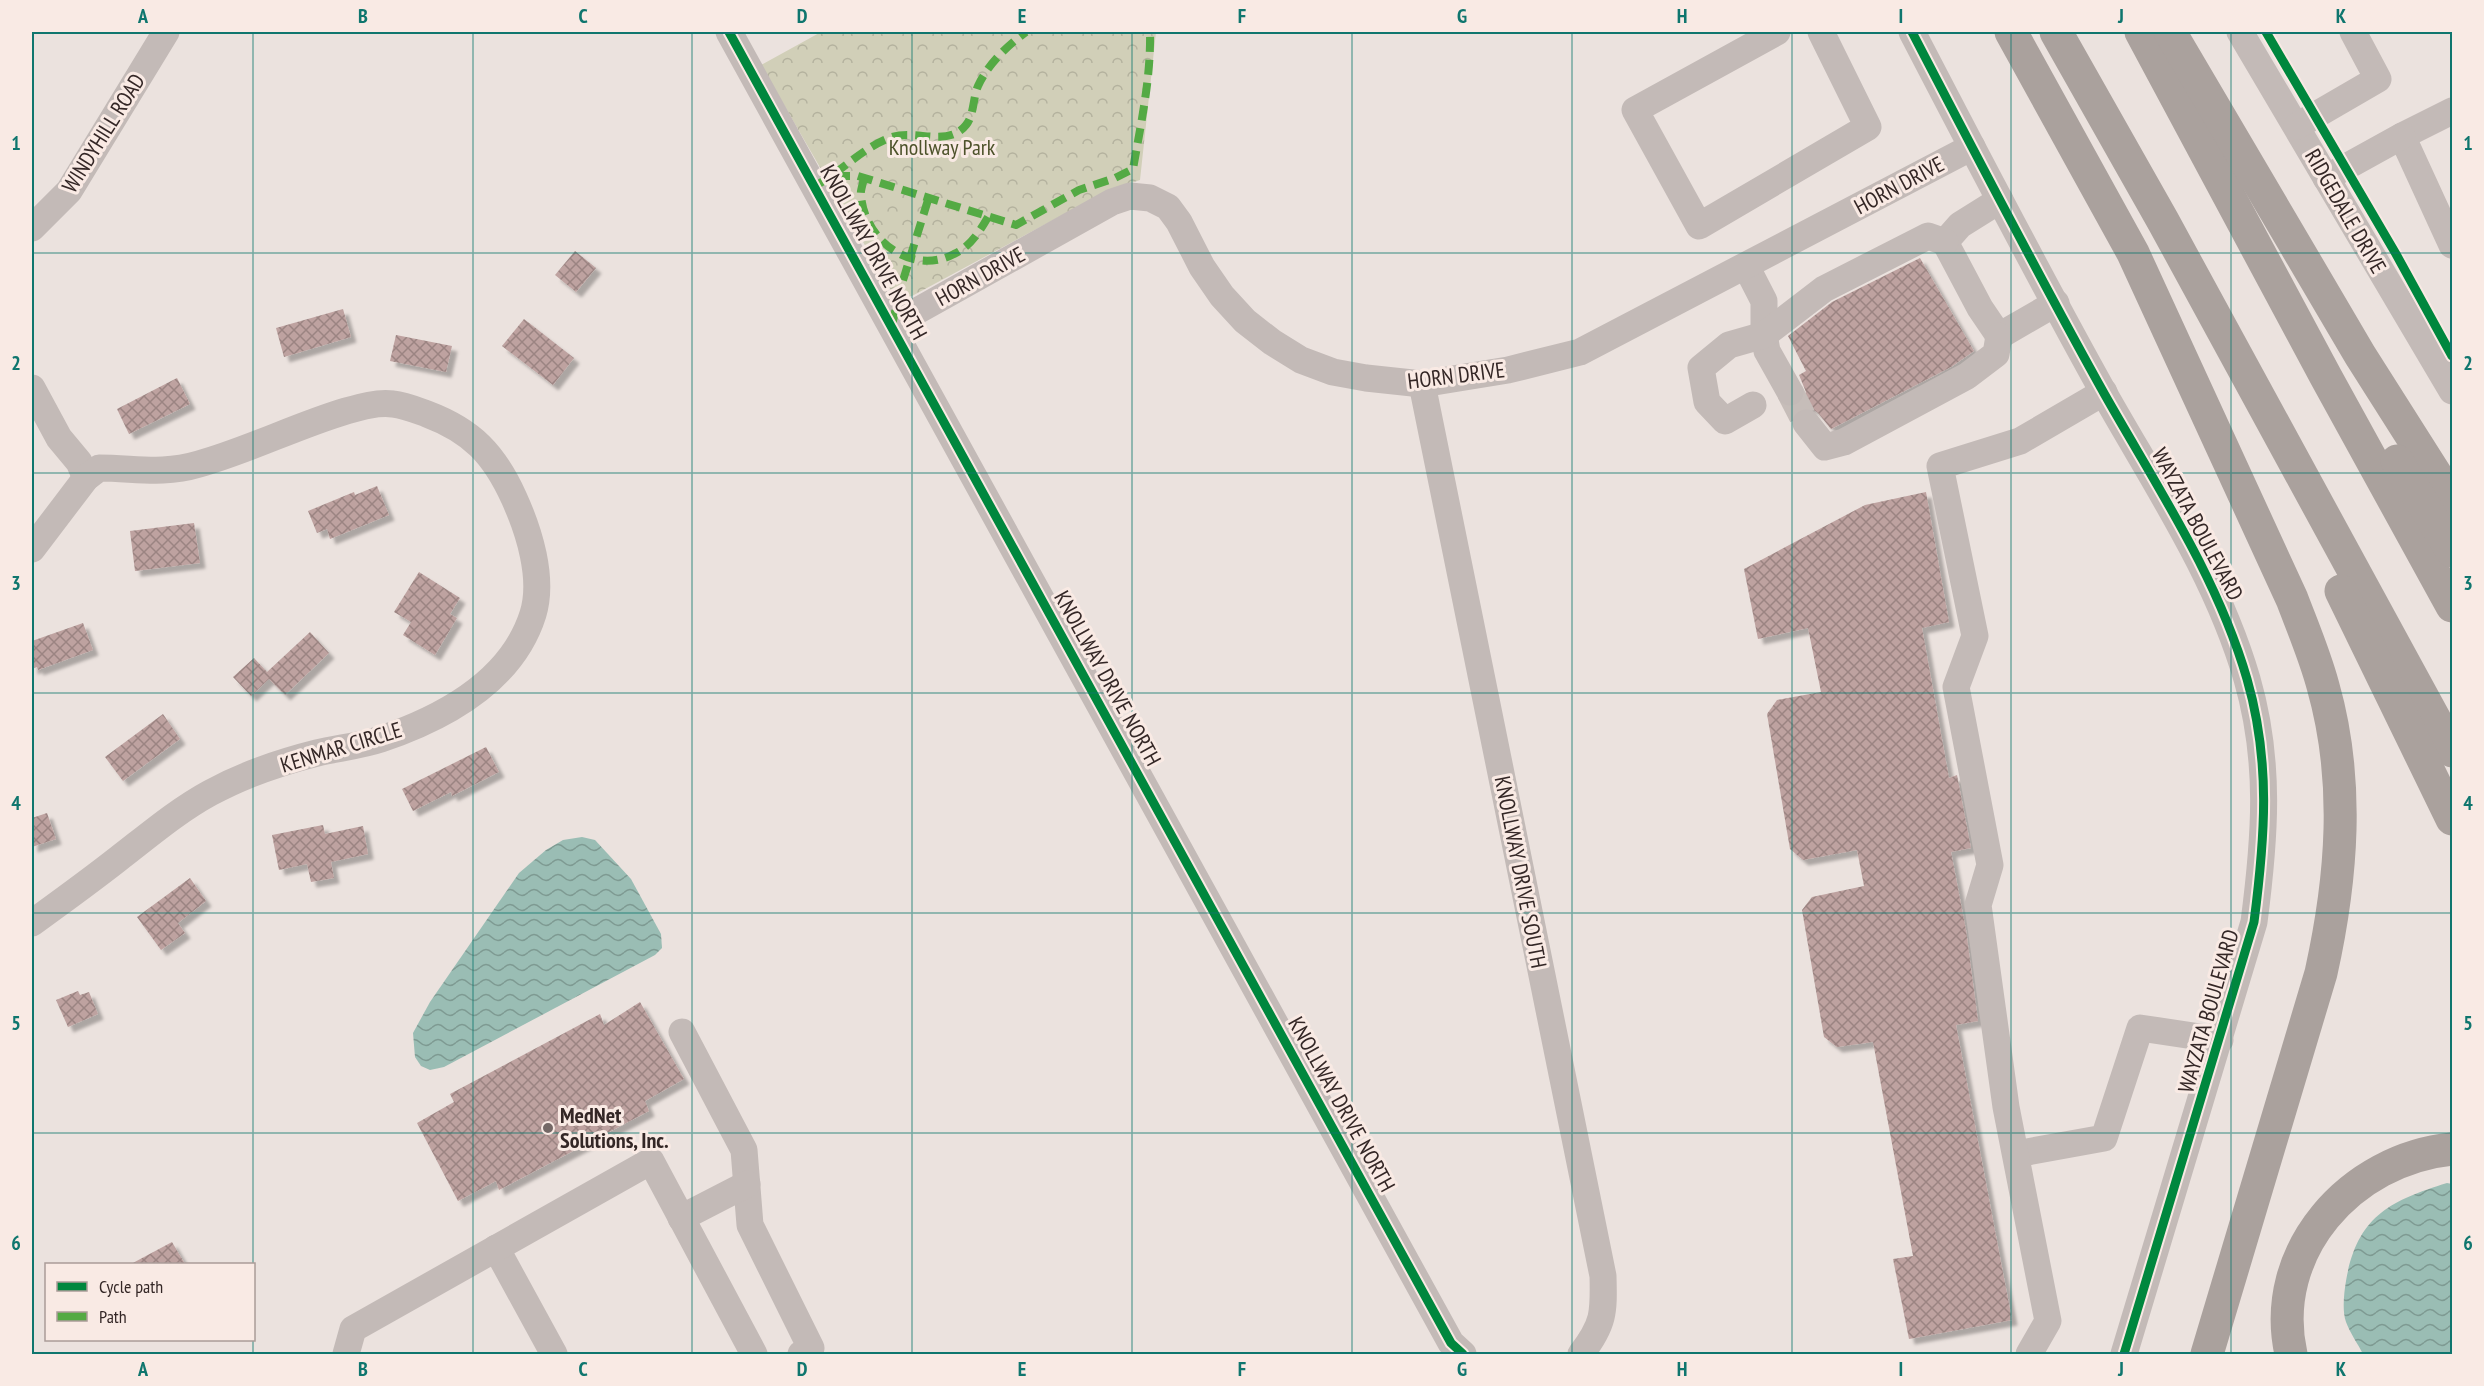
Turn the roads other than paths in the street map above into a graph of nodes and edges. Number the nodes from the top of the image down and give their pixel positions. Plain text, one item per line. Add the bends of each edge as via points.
1 (166, 32) edge
2 (729, 32) edge
3 (1777, 32) edge
4 (1821, 32) edge
5 (1912, 32) edge
6 (2011, 32) edge
7 (2056, 32) edge
8 (2141, 32) edge
9 (2170, 32) edge
10 (2240, 32) edge
11 (2353, 32) edge
12 (2452, 111) edge
13 (2296, 126) junction
14 (2402, 136) junction
15 (1972, 147) junction
16 (2218, 174) junction
17 (2326, 178) junction
18 (2000, 200) junction
19 (2163, 221) junction
20 (32, 228) edge
21 (1945, 242) junction
22 (2452, 245) edge
23 (1746, 266) junction
24 (2056, 303) junction
25 (892, 325) junction
26 (1764, 335) junction
27 (1999, 336) junction
28 (1422, 384) junction
29 (32, 388) edge
30 (2452, 391) edge
31 (1790, 392) tunnel mouth
32 (2104, 392) junction
33 (1753, 405) dead end
34 (1806, 423) tunnel mouth
35 (86, 478) junction
36 (2452, 500) edge
37 (32, 549) edge
38 (2452, 550) edge
39 (2452, 606) edge
40 (2452, 751) edge
41 (2452, 819) edge
42 (32, 923) edge
43 (682, 1032) dead end
44 (2220, 1040) junction
45 (2452, 1149) edge
46 (2016, 1154) junction
47 (747, 1184) junction
48 (681, 1218) junction
49 (496, 1248) junction
50 (1457, 1349) edge
51 (346, 1354) edge
52 (554, 1354) edge
53 (754, 1354) edge
54 (801, 1354) edge
55 (1581, 1354) edge
56 (2029, 1354) edge
57 (2124, 1354) edge
58 (2207, 1354) edge
59 (2291, 1354) edge

1 - 20 street, WINDYHILL ROAD via 69,191
2 - 25 street, KNOLLWAY DRIVE NORTH
3 - 4 street via 1635,110 1699,226 1868,127
5 - 15 street, WAYZATA BOULEVARD
6 - 58 highway via 2133,253 2292,599 2330,716 2341,808 2331,927 2318,984
7 - 19 highway
8 - 16 highway
9 - 36 highway via 2360,355
10 - 13 street, RIDGEDALE DRIVE
11 - 13 street via 2378,79
12 - 14 street
13 - 17 street, RIDGEDALE DRIVE
14 - 17 street
14 - 22 street
15 - 18 street, WAYZATA BOULEVARD
15 - 23 street, HORN DRIVE
16 - 38 highway
16 - 39 highway
17 - 30 street, RIDGEDALE DRIVE
18 - 21 street via 1960,225
18 - 24 street, WAYZATA BOULEVARD
19 - 40 highway
19 - 41 highway via 2255,424
21 - 26 street via 1928,236 1909,245 1824,289
21 - 27 street
23 - 26 street via 1764,301
23 - 28 street, HORN DRIVE via 1580,352 1508,370
24 - 27 street
24 - 32 street, WAYZATA BOULEVARD
25 - 28 street, HORN DRIVE via 1112,202 1130,196 1150,198 1167,207 1179,222 1222,296 1272,342 1301,360 1333,372
25 - 50 street, KNOLLWAY DRIVE NORTH
26 - 31 street via 1767,351
26 - 33 street via 1729,345 1701,368 1707,402 1725,421
27 - 34 street via 1996,354 1967,376 1844,442 1825,447
28 - 55 street, KNOLLWAY DRIVE SOUTH via 1603,1276 1604,1309 1598,1332
29 - 35 street
32 - 44 street, WAYZATA BOULEVARD via 2198,557 2226,618 2247,681 2260,741 2265,803 2262,863 2254,922
32 - 46 street via 2020,441 1940,466 1975,636 1956,687 1990,865 1978,906
35 - 37 street
35 - 42 street, KENMAR CIRCLE via 99,468 148,472 202,464 365,406 392,403 410,408 447,422 478,441 497,465 528,538 536,575 533,614 519,645 504,663 477,691 448,710 380,739 263,770 211,792
43 - 47 street via 744,1150
44 - 46 street via 2140,1028 2104,1138
44 - 57 street, WAYZATA BOULEVARD
45 - 59 highway via 2386,1168 2358,1185 2323,1217 2304,1249 2290,1292
46 - 56 street via 2048,1321
47 - 48 street
47 - 54 street via 750,1225 811,1348
48 - 49 street via 651,1161
48 - 53 street
49 - 51 street via 353,1329
49 - 52 street

